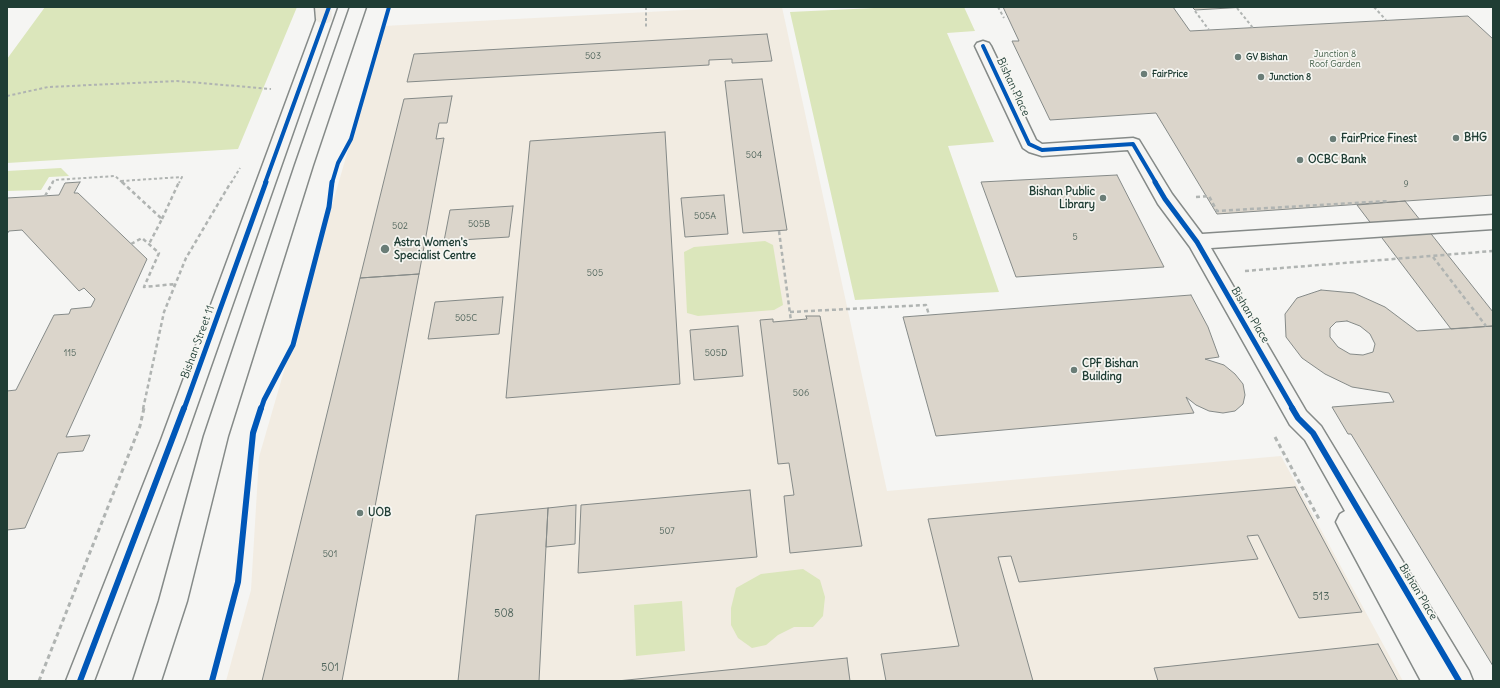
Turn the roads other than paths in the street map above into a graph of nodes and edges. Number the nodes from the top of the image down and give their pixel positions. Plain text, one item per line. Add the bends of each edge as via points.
1 (358, 7) edge
2 (326, 11) edge
3 (983, 46) dead end
4 (1493, 222) edge
5 (1493, 233) edge
6 (1206, 258) junction
7 (1304, 428) junction
8 (80, 681) edge
9 (147, 681) edge
10 (1437, 681) edge
11 (1459, 681) edge

1 - 9 street via 306,157 216,436 173,601
2 - 8 street, Bishan Street 11 via 288,124 173,440
3 - 6 street, Bishan Place via 1029,144 1042,150 1134,144 1165,199
4 - 6 street
5 - 6 street
6 - 7 street, Bishan Place
7 - 10 street, Bishan Place
7 - 11 street, Bishan Place

